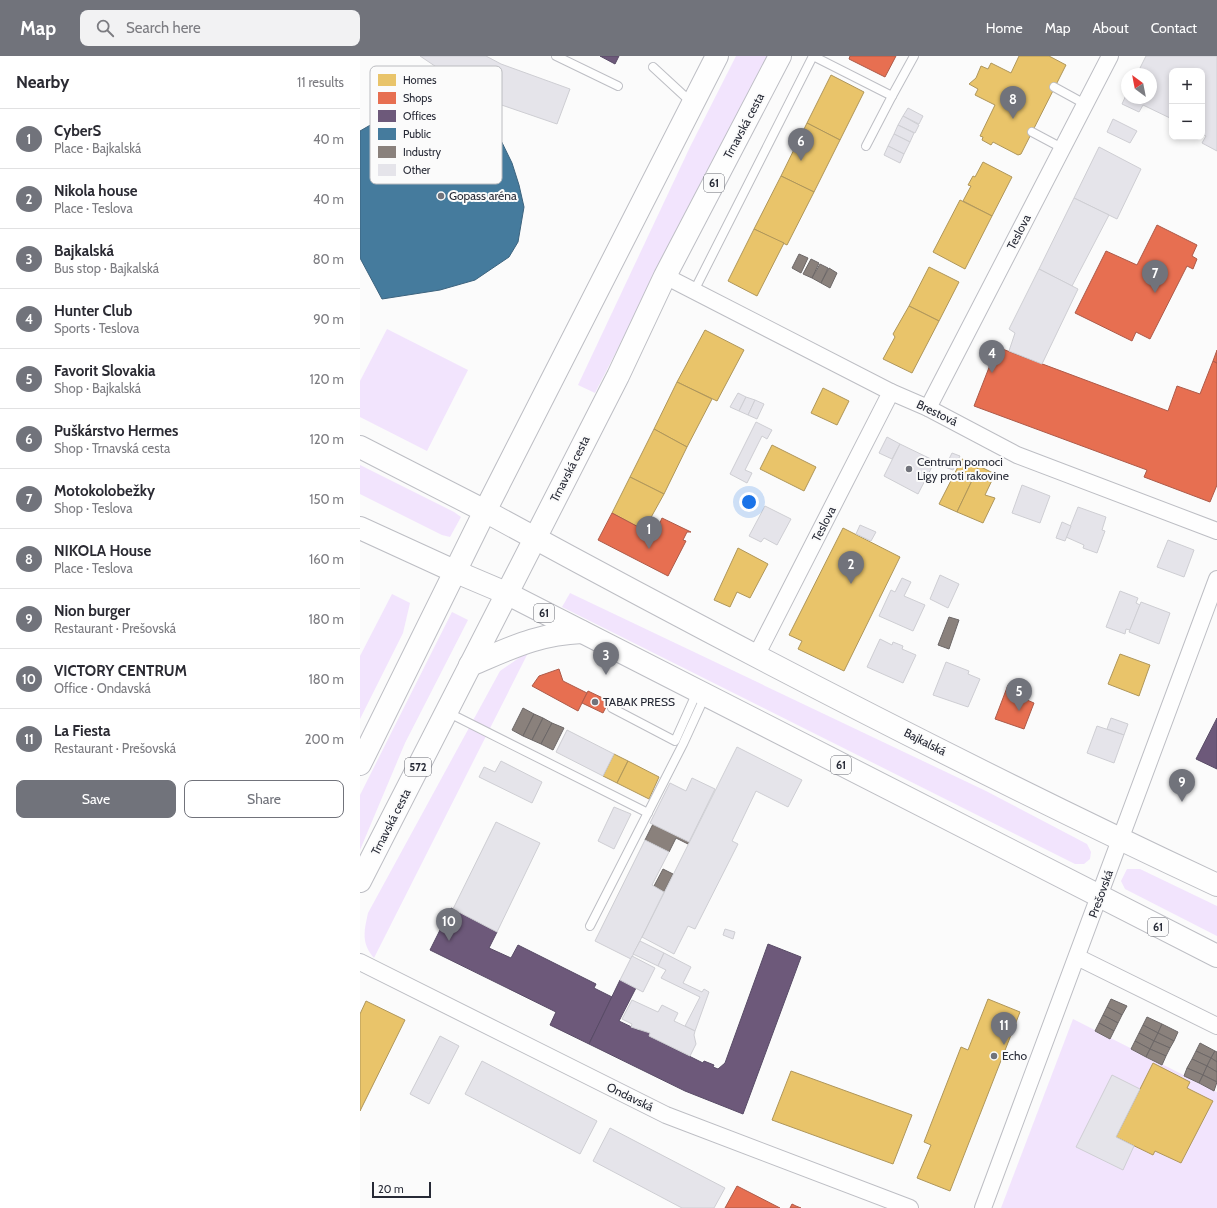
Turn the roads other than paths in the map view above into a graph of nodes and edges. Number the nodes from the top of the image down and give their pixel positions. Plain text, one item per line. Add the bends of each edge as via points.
1 (556, 56) edge
2 (717, 56) edge
3 (780, 56) edge
4 (813, 56) edge
5 (914, 56) edge
6 (1110, 56) edge
7 (653, 67) dead end
8 (618, 86) dead end
9 (1054, 87) dead end
10 (892, 96) junction
11 (693, 104) junction
12 (1085, 104) junction
13 (1032, 132) dead end
14 (866, 146) dead end
15 (1062, 148) junction
16 (665, 276) junction
17 (694, 291) junction
18 (891, 392) junction
19 (928, 408) junction
20 (360, 447) edge
21 (485, 511) junction
22 (360, 528) edge
23 (1217, 531) edge
24 (535, 538) junction
25 (454, 571) junction
26 (1217, 579) edge
27 (506, 594) junction
28 (582, 632) junction
29 (756, 656) junction
30 (470, 665) junction
31 (701, 693) junction
32 (612, 708) dead end
33 (447, 712) junction
34 (679, 743) junction
35 (360, 764) edge
36 (648, 813) junction
37 (1121, 840) junction
38 (360, 881) edge
39 (1217, 884) edge
40 (1099, 898) junction
41 (590, 926) dead end
42 (1217, 956) edge
43 (1077, 957) junction
44 (360, 962) edge
45 (1217, 1026) edge
46 (910, 1208) edge
47 (983, 1208) edge

1 - 8 lane
2 - 11 main road
3 - 16 main road, Trnavská cesta / 61
4 - 10 lane
4 - 17 lane
5 - 10 lane
6 - 12 street, Teslova
7 - 11 lane
9 - 12 lane
10 - 14 lane
11 - 21 main road
12 - 15 street, Teslova
13 - 15 lane
15 - 19 street, Teslova
16 - 17 street, Brestová
16 - 24 main road, Trnavská cesta / 61 via 618,376
17 - 18 street, Brestová
18 - 19 street, Brestová
18 - 29 street, Teslova
19 - 23 street, Brestová via 1017,455
20 - 21 main road, Bajkalská
21 - 24 main road, Bajkalská
21 - 25 main road
22 - 25 main road
24 - 27 main road, Trnavská cesta / 61
24 - 29 main road, Bajkalská
25 - 27 main road, 61
25 - 35 main road
26 - 37 street, Prešovská
27 - 28 main road, 61
27 - 30 main road, Trnavská cesta / 572
28 - 30 main road via 561,633 528,640
28 - 31 main road, 61
29 - 37 main road, Bajkalská
30 - 33 main road, Trnavská cesta / 572
31 - 34 lane
31 - 40 main road, 61
32 - 34 lane
33 - 36 lane
33 - 38 main road, Trnavská cesta / 572
34 - 36 lane
36 - 41 lane
37 - 39 main road, Bajkalská
37 - 40 street, Prešovská
40 - 42 main road, 61
40 - 43 street, Prešovská
43 - 45 street
43 - 47 street, Prešovská
44 - 46 street, Ondavská via 666,1115

